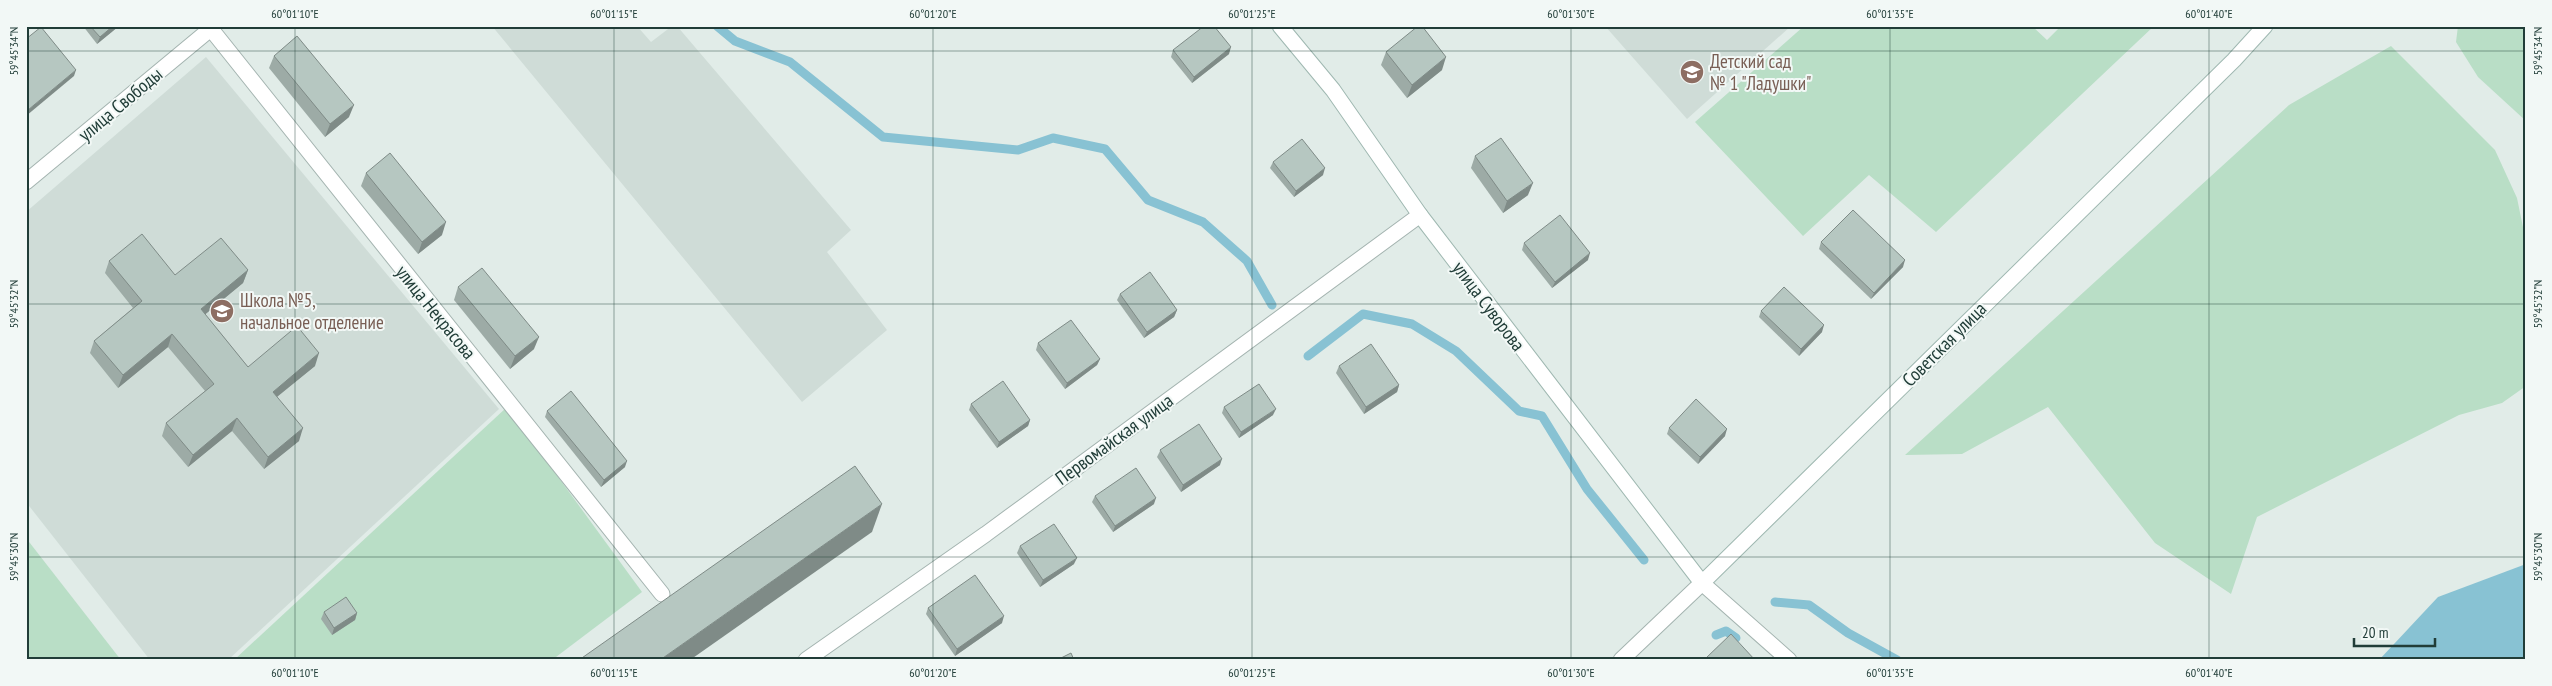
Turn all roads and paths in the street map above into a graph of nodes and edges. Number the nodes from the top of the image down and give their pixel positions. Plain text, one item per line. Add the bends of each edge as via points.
1 (1280, 26) edge
2 (2265, 26) edge
3 (212, 28) edge
4 (26, 182) edge
5 (1420, 215) junction
6 (1702, 583) junction
7 (662, 594) dead end
8 (806, 660) edge
9 (1621, 660) edge
10 (1788, 660) edge

1 - 5 street, улица Суворова via 1333,90
2 - 6 street, Советская улица
3 - 4 street, улица Свободы
3 - 7 street, улица Некрасова
5 - 6 street, улица Суворова
5 - 8 street, Первомайская улица via 994,528
6 - 9 street, Советская улица
6 - 10 street, улица Суворова

